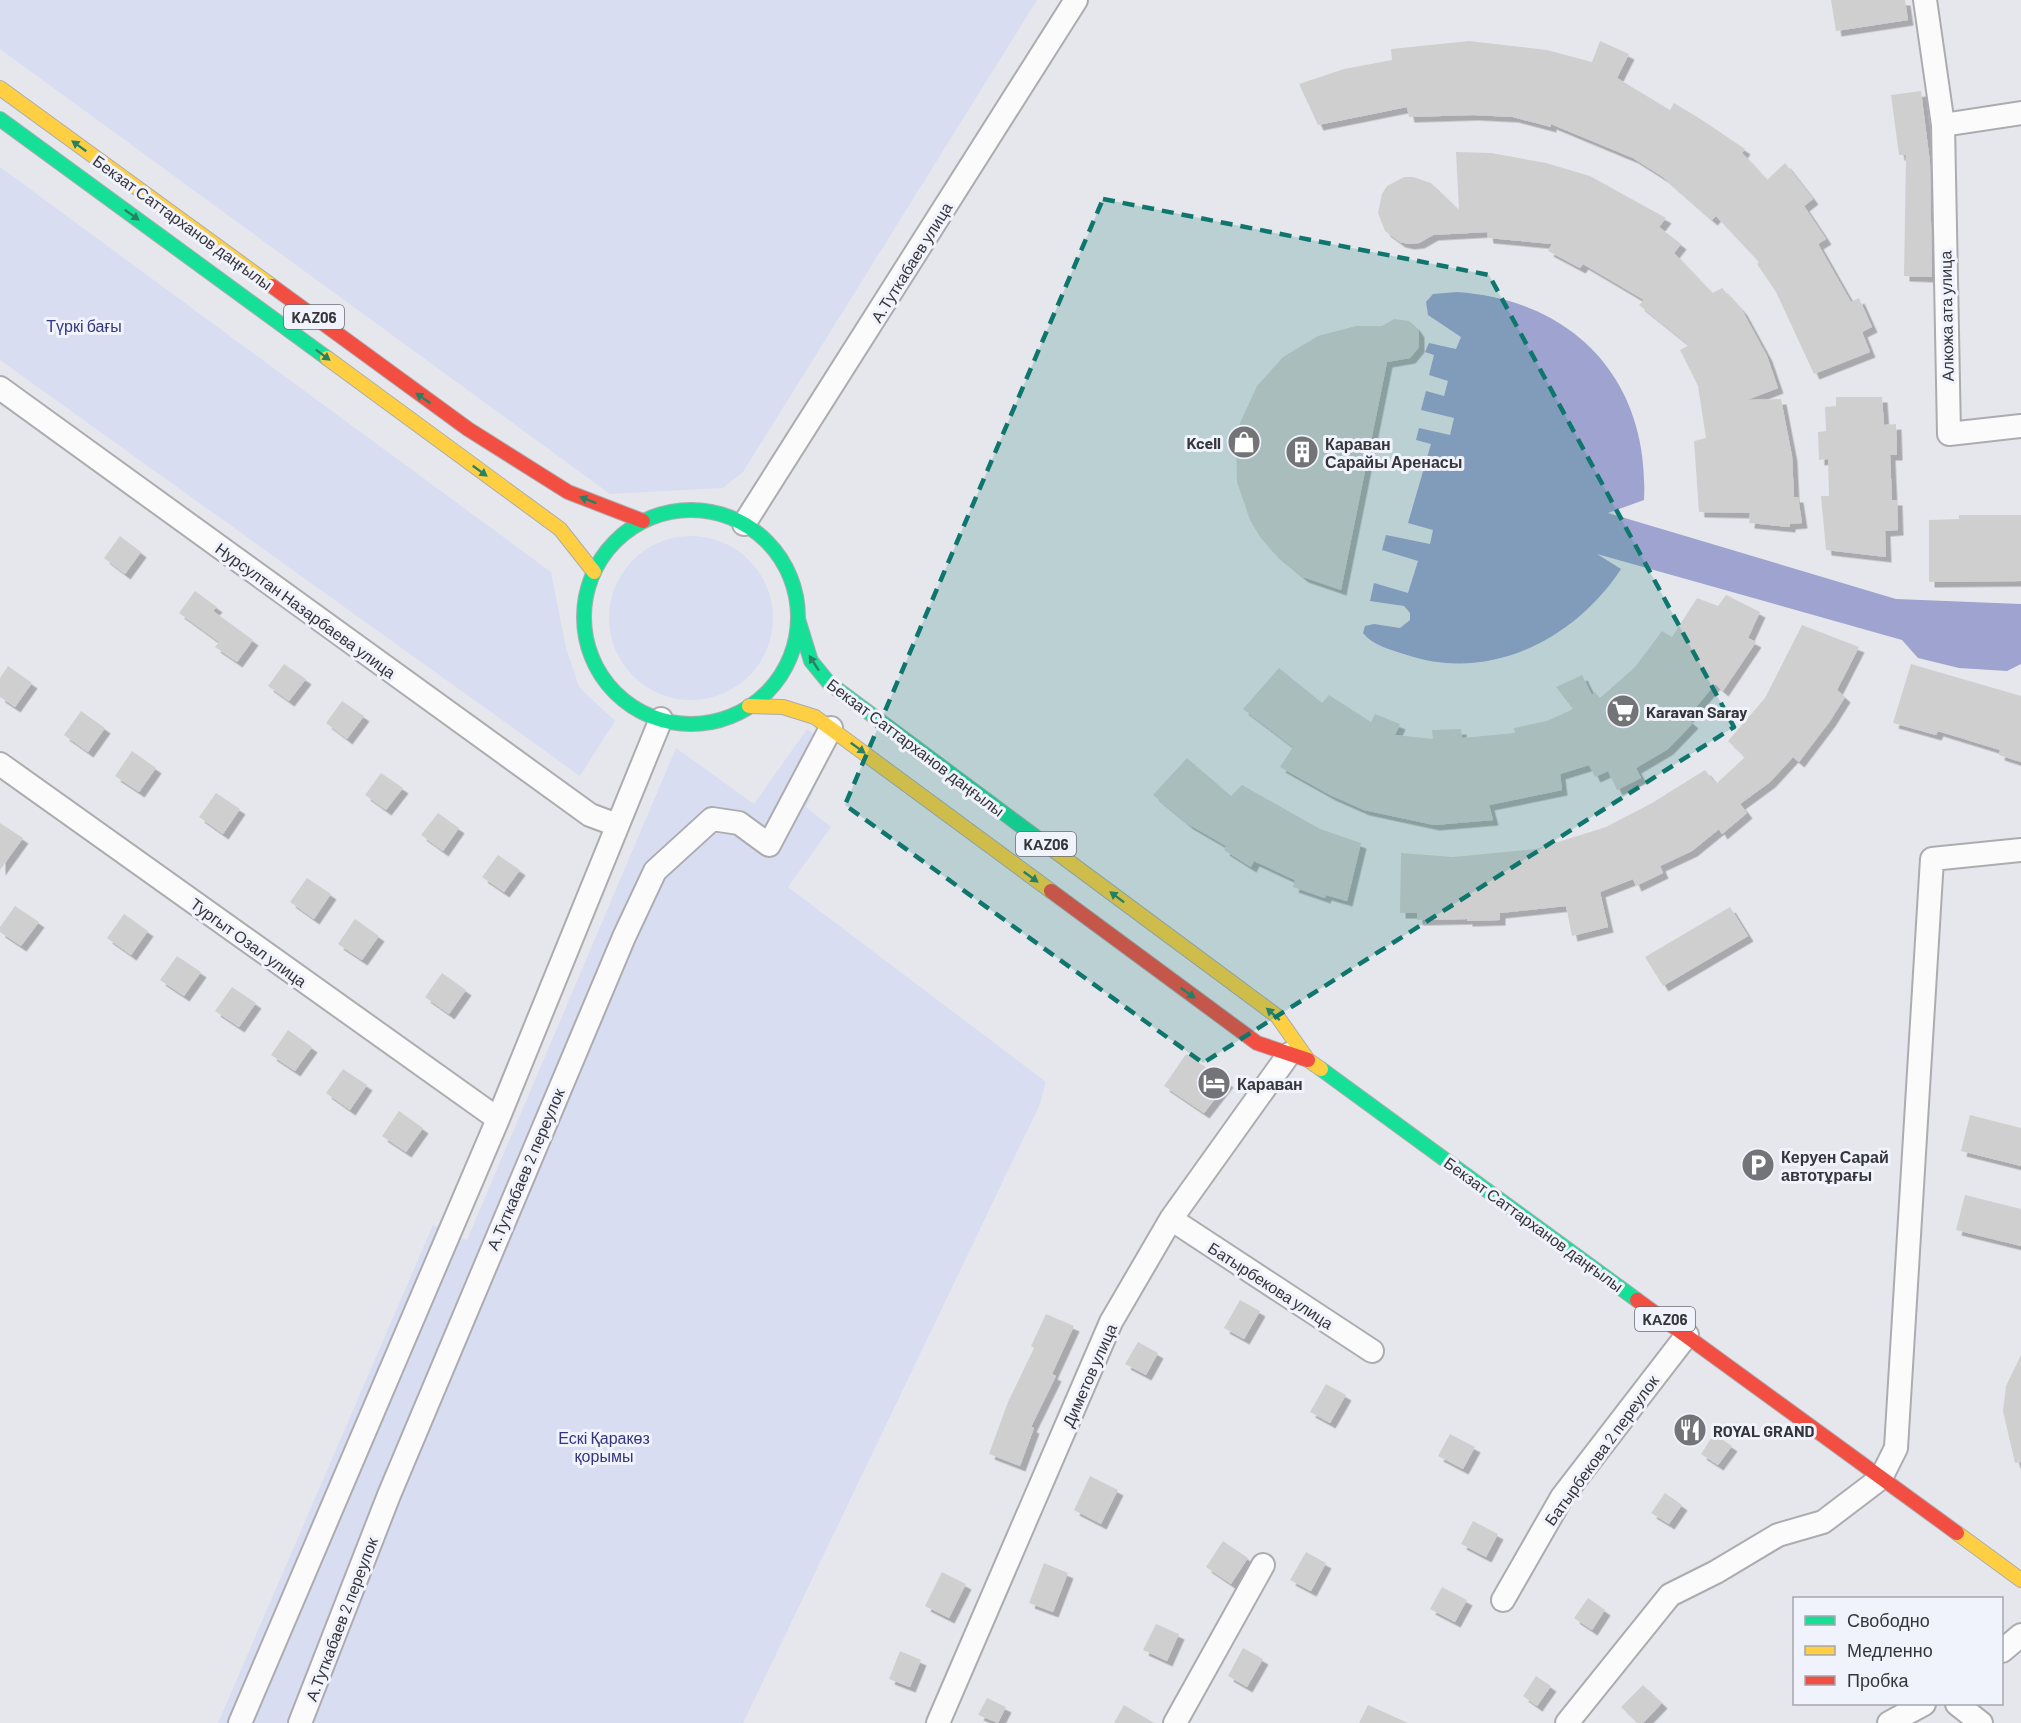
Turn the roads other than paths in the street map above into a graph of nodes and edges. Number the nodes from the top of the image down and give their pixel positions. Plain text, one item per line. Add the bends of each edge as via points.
1 (1076, 0) edge
2 (1925, 0) edge
3 (0, 88) edge
4 (2021, 113) edge
5 (0, 118) edge
6 (1943, 125) junction
7 (0, 388) edge
8 (2021, 426) edge
9 (643, 521) junction
10 (744, 524) junction
11 (594, 572) junction
12 (798, 619) junction
13 (749, 706) junction
14 (661, 719) junction
15 (831, 728) junction
16 (0, 764) edge
17 (617, 825) junction
18 (2021, 850) edge
19 (1298, 1057) junction
20 (498, 1119) junction
21 (1171, 1219) junction
22 (1687, 1335) junction
23 (1372, 1351) dead end
24 (1881, 1478) junction
25 (1263, 1565) dead end
26 (2021, 1580) edge
27 (1503, 1600) dead end
28 (2021, 1635) edge
29 (2003, 1649) edge
30 (1922, 1705) edge
31 (1958, 1705) edge
32 (240, 1723) edge
33 (300, 1723) edge
34 (938, 1723) edge
35 (1175, 1723) edge
36 (1567, 1723) edge
37 (1889, 1723) edge
38 (1982, 1723) edge

1 - 10 street, А.Туткабаев улица
2 - 6 street
9 -> 3 main road, Бекзат Саттарханов даңғылы / KАZ06 via 568,492 468,429
4 - 6 street
5 -> 11 main road, Бекзат Саттарханов даңғылы / KАZ06 via 560,529
6 - 8 street, Алкожа ата улица via 1948,434
7 - 17 street, Нурсултан Назарбаева улица via 590,815
9 - 10 main road, KАZ06 via 659,514 694,510
9 - 11 main road, KАZ06 via 614,542
10 - 12 main road, KАZ06 via 770,544 788,571
11 - 14 main road, KАZ06 via 586,598 584,626 594,661 621,697
12 - 13 main road, KАZ06 via 786,667 764,695
19 -> 12 main road, Бекзат Саттарханов даңғылы / KАZ06 via 1276,1016 829,683 811,661
13 - 14 main road, KАZ06 via 716,720 697,723
13 - 15 main road, Бекзат Саттарханов даңғылы / KАZ06 via 772,703 792,707
14 - 17 street
15 -> 19 main road, Бекзат Саттарханов даңғылы / KАZ06 via 1257,1043
15 - 33 street, А.Туткабаев 2 переулок via 769,845 739,823 712,819 655,871 498,1233
16 - 20 street, Тургыт Озал улица
17 - 20 street
18 - 24 street via 1932,859 1896,1448
19 - 21 street, Диметов улица
19 - 22 main road, Бекзат Саттарханов даңғылы / KАZ06
20 - 32 street
21 - 23 street, Батырбекова улица
21 - 34 street, Диметов улица via 1111,1322
22 - 24 main road, Бекзат Саттарханов даңғылы / KАZ06
22 - 27 street, Батырбекова 2 переулок via 1562,1497
24 - 26 main road, Бекзат Саттарханов даңғылы / KАZ06
24 - 36 street via 1823,1522 1778,1535 1670,1595
25 - 35 street
28 - 29 street
30 - 37 street
31 - 38 street

